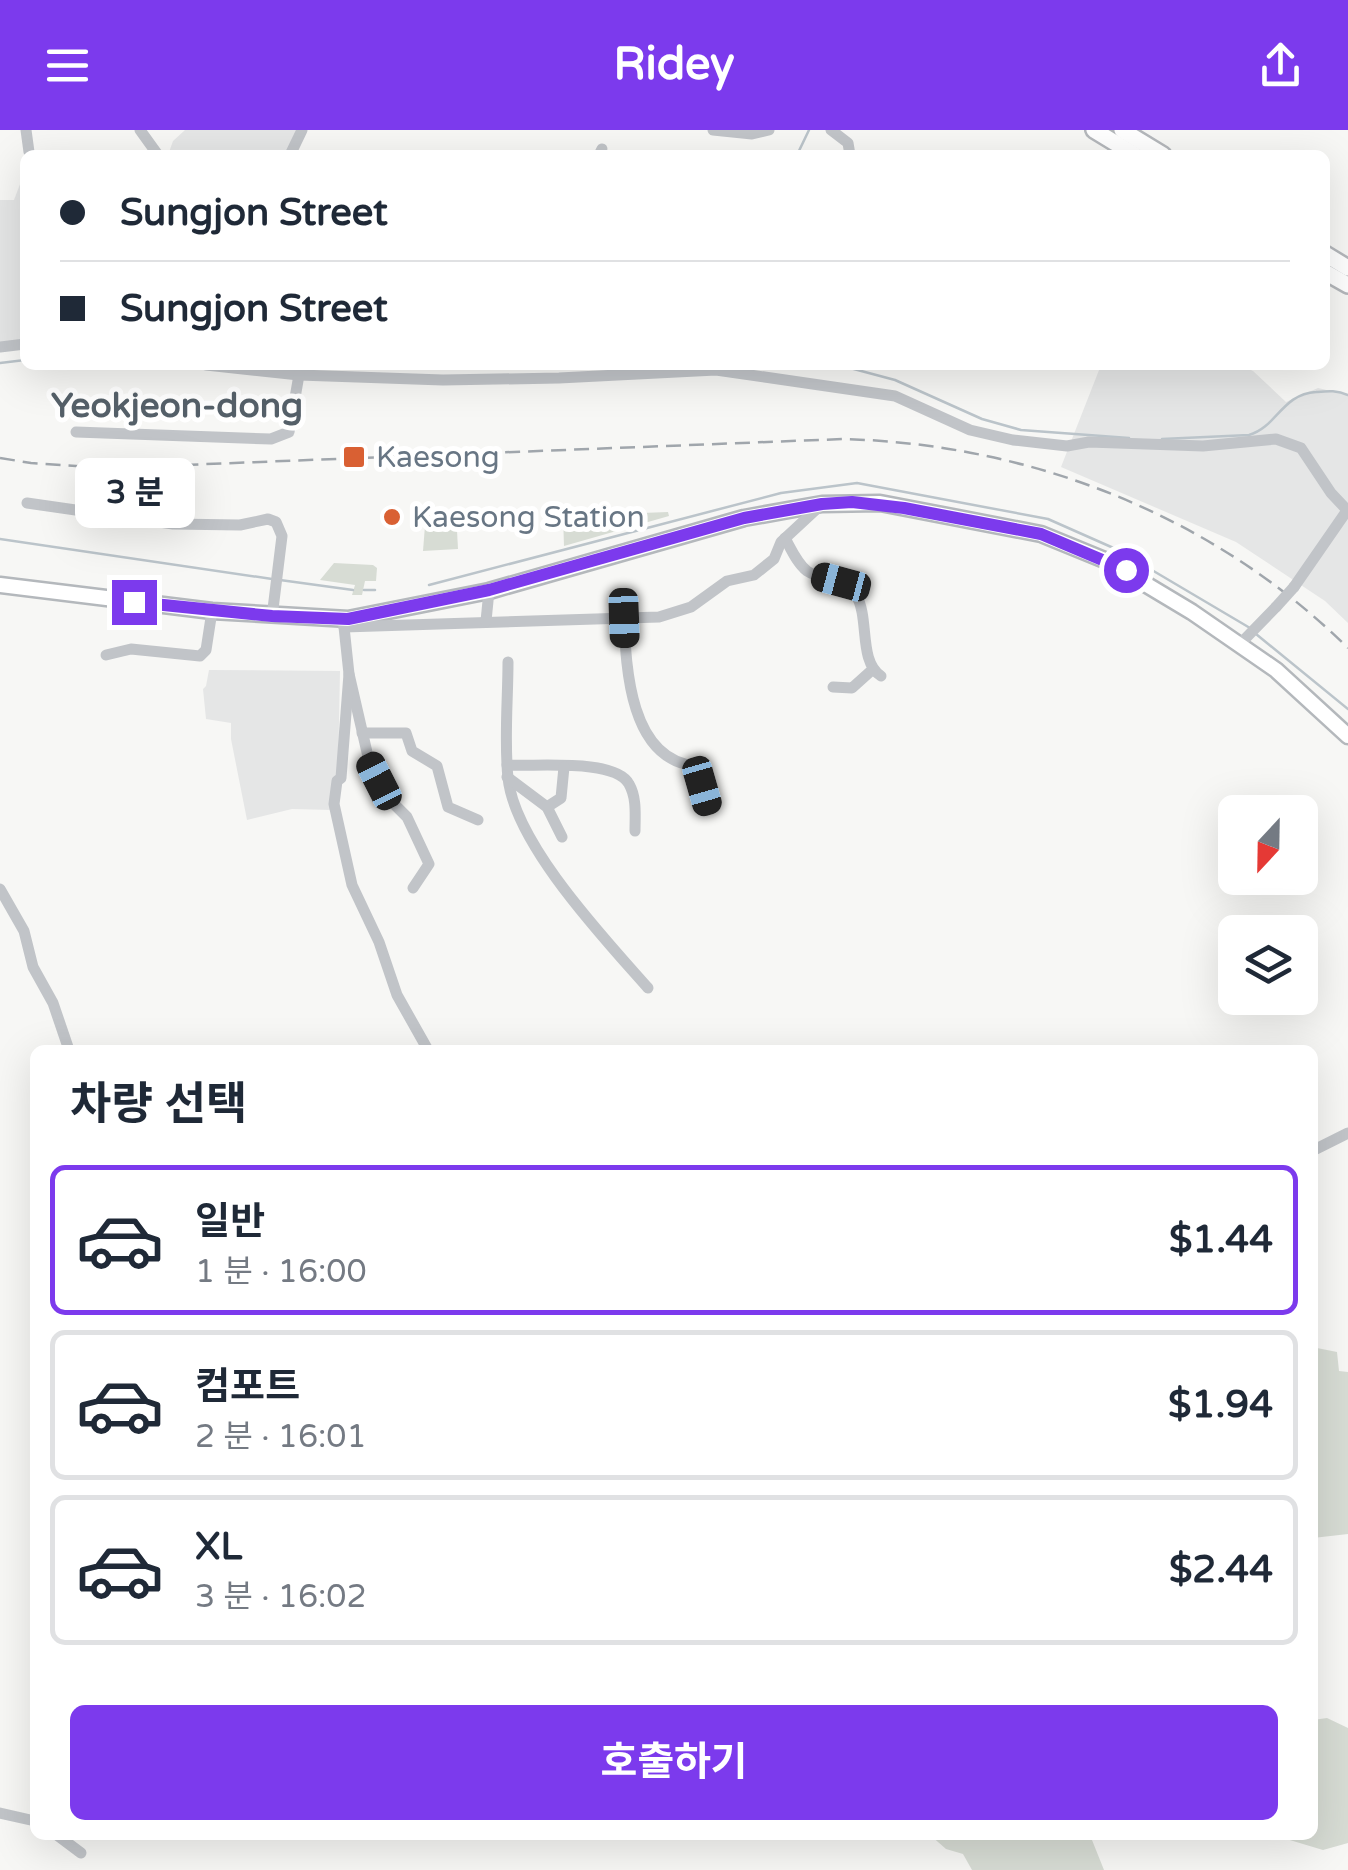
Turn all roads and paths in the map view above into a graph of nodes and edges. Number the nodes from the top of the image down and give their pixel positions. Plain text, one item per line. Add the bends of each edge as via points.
1 (713, 130) edge
2 (770, 130) edge
3 (831, 130) edge
4 (1094, 130) edge
5 (1122, 130) edge
6 (849, 150) edge
7 (1127, 150) edge
8 (1154, 150) edge
9 (252, 370) edge
10 (800, 370) edge
11 (299, 375) junction
12 (800, 382) junction
13 (76, 432) dead end
14 (27, 503) dead end
15 (822, 504) junction
16 (1348, 510) edge
17 (785, 538) junction
18 (0, 585) edge
19 (489, 590) junction
20 (212, 611) junction
21 (272, 616) junction
22 (624, 618) junction
23 (486, 620) junction
24 (346, 623) junction
25 (1248, 635) junction
26 (106, 654) dead end
27 (508, 662) dead end
28 (349, 674) junction
29 (833, 687) dead end
30 (362, 733) junction
31 (1348, 736) edge
32 (564, 767) junction
33 (508, 771) junction
34 (708, 805) dead end
35 (548, 808) junction
36 (478, 820) dead end
37 (635, 831) dead end
38 (562, 836) dead end
39 (413, 888) dead end
40 (0, 889) edge
41 (648, 988) dead end
42 (67, 1045) edge
43 (425, 1045) edge
44 (1348, 1134) edge
45 (1318, 1148) edge
46 (0, 1813) edge
47 (30, 1819) edge
48 (64, 1840) edge
49 (81, 1852) dead end

1 - 2 street
3 - 6 street
4 - 7 highway
5 - 8 highway
9 - 11 street
10 - 12 street
11 - 12 street via 443,380 716,370
11 - 13 street via 289,432 271,438
12 - 16 street via 895,396 970,430 1013,440 1067,446 1287,441 1301,448
14 - 21 street via 173,524 276,522 282,536
15 - 17 street
15 - 19 main road via 744,518
15 - 25 main road via 880,504 1041,534 1107,560
16 - 25 street, bridge via 1294,587
17 - 22 street via 774,559 754,575 726,581 691,607
17 - 29 street via 806,570 854,591 865,624 876,673 852,688
18 - 20 main road
19 - 23 street
19 - 24 main road
20 - 21 main road
20 - 26 street via 200,656 131,648
21 - 24 main road
22 - 23 street
22 - 34 street via 632,703 668,758 696,766
23 - 24 street
24 - 28 street
25 - 31 main road
27 - 33 street
28 - 30 street
28 - 43 street via 334,804 339,835 352,886
30 - 36 street via 406,733 412,752 437,766 448,807
30 - 39 street via 379,781 430,864
32 - 33 street
32 - 35 street via 562,798
32 - 37 street via 609,769 626,779 636,803
33 - 35 street
33 - 41 street via 520,816 551,873
35 - 38 street
40 - 42 street via 24,931
44 - 45 street
46 - 47 street
48 - 49 street

